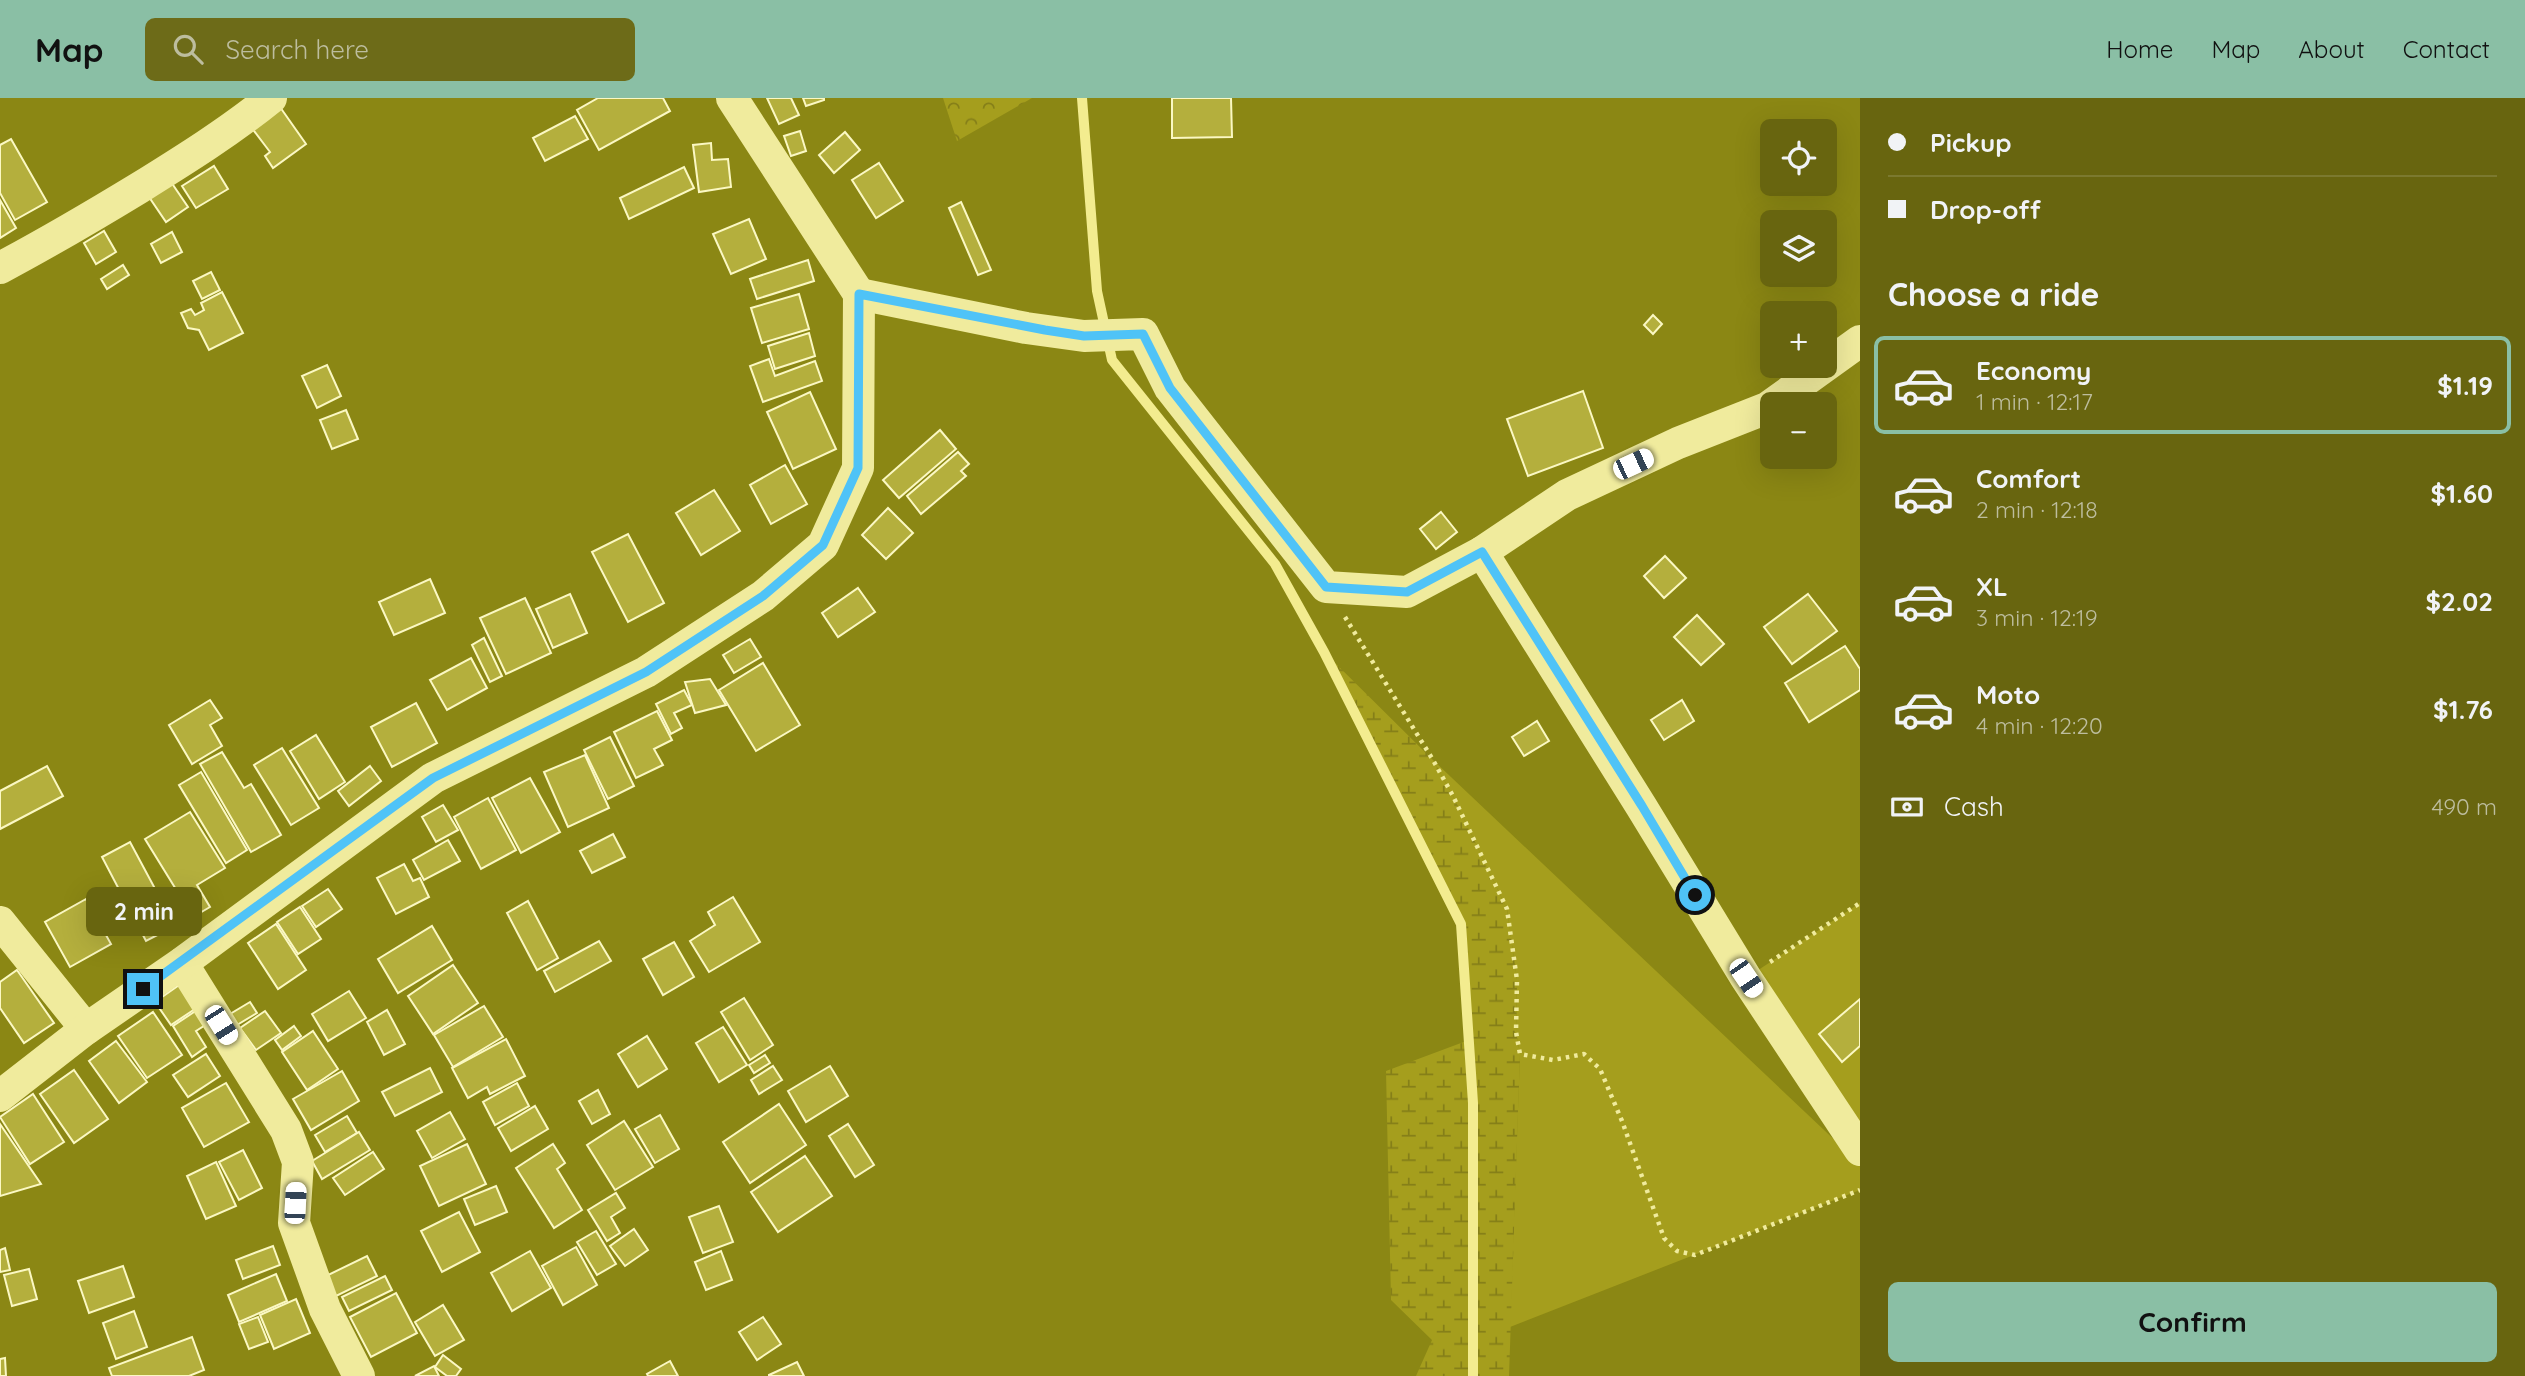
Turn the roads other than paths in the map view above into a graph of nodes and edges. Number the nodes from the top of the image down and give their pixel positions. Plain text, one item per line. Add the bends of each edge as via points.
1 (271, 98) edge
2 (732, 98) edge
3 (0, 268) edge
4 (859, 294) junction
5 (1860, 341) edge
6 (1482, 552) junction
7 (0, 922) edge
8 (182, 963) junction
9 (86, 1029) junction
10 (0, 1096) edge
11 (1860, 1150) edge
12 (359, 1376) edge

1 - 3 street via 162,174
2 - 4 street
4 - 6 street via 1026,328 1084,336 1143,334 1170,388 1326,587 1407,592
4 - 8 street via 858,468 823,545 763,596 646,672 433,778
5 - 6 street via 1767,408 1567,495
6 - 11 street via 1746,978
7 - 9 street
8 - 9 street
8 - 12 street via 286,1130 298,1162 294,1223 325,1309
9 - 10 street

